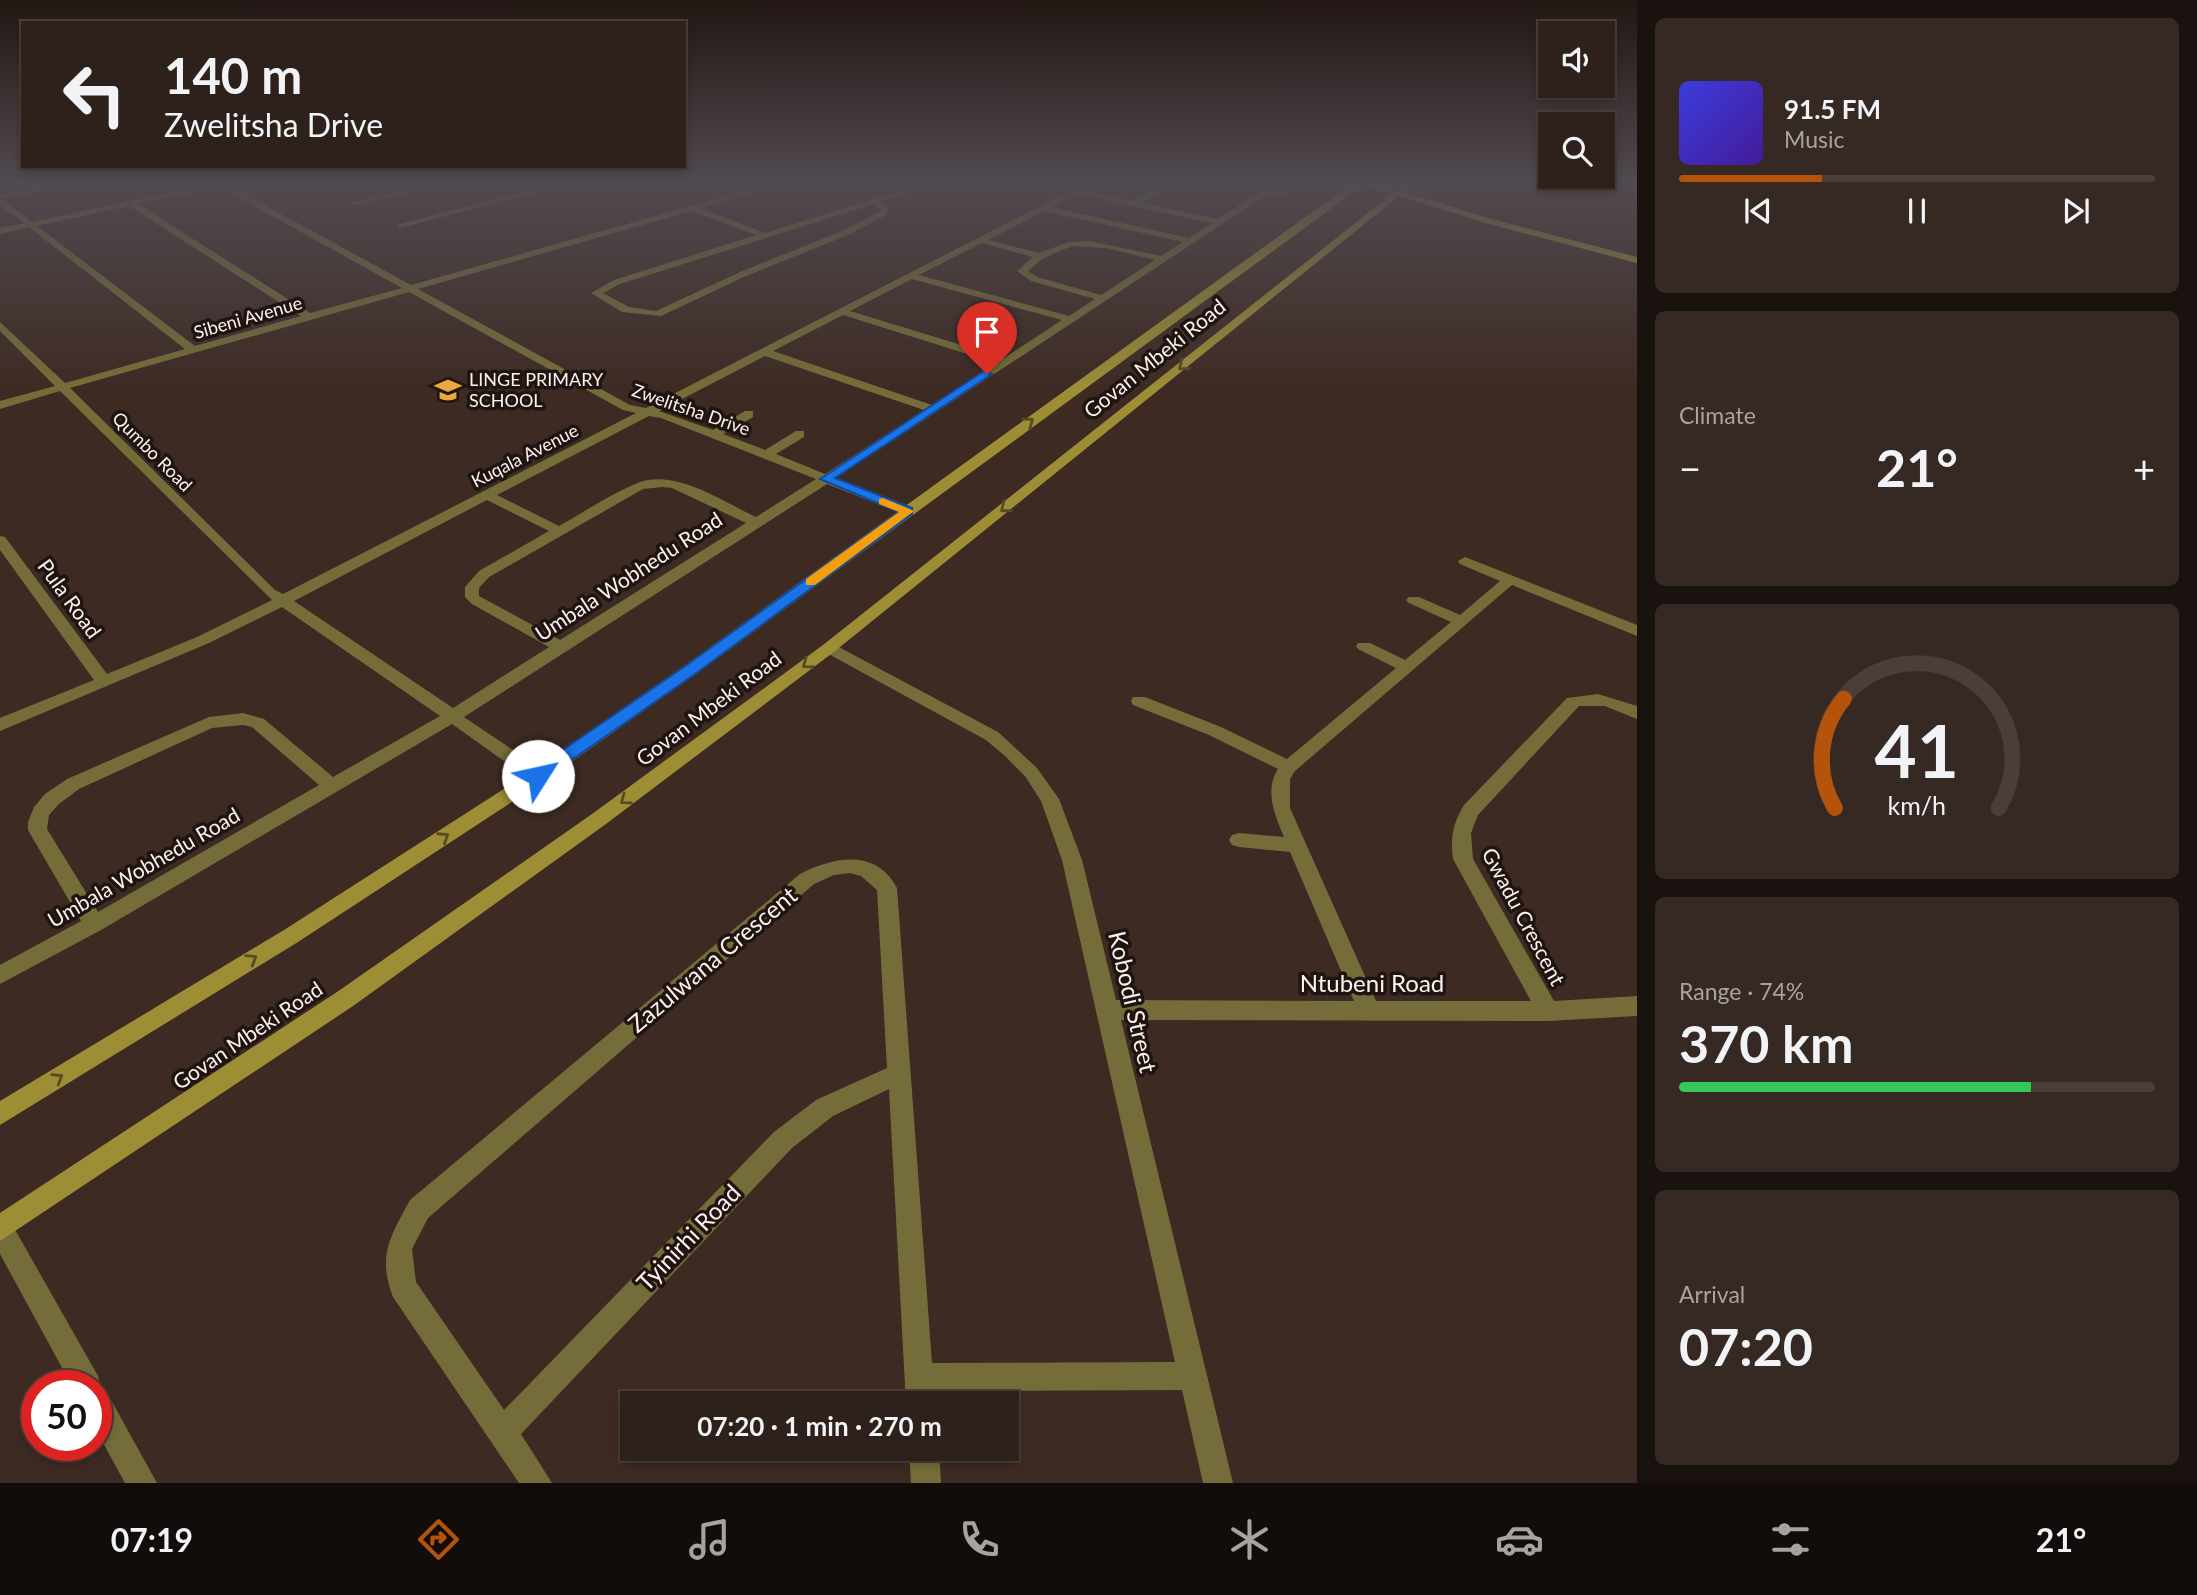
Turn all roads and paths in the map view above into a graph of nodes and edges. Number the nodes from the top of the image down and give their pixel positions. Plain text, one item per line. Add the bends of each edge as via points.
1 (65, 250) edge
2 (203, 250) edge
3 (342, 250) edge
4 (543, 250) edge
5 (720, 250) edge
6 (802, 250) edge
7 (960, 250) edge
8 (1018, 250) edge
9 (1051, 250) edge
10 (1119, 250) edge
11 (1175, 250) edge
12 (1267, 250) edge
13 (1327, 250) edge
14 (1600, 250) edge
15 (1040, 256) junction
16 (1162, 259) junction
17 (1637, 260) edge
18 (911, 276) junction
19 (411, 288) junction
20 (1102, 298) junction
21 (842, 312) junction
22 (309, 317) junction
23 (1070, 319) junction
24 (0, 325) edge
25 (193, 350) junction
26 (764, 352) junction
27 (1005, 362) junction
28 (62, 387) junction
29 (0, 405) edge
30 (933, 409) junction
31 (648, 412) junction
32 (749, 414) dead end
33 (800, 434) dead end
34 (713, 435) junction
35 (766, 455) junction
36 (826, 479) junction
37 (486, 495) junction
38 (908, 511) junction
39 (756, 522) junction
40 (559, 531) junction
41 (0, 540) edge
42 (1465, 561) dead end
43 (1511, 579) junction
44 (1414, 600) dead end
45 (282, 601) junction
46 (1459, 620) junction
47 (1637, 631) edge
48 (1364, 646) dead end
49 (562, 647) junction
50 (829, 648) junction
51 (1406, 667) junction
52 (104, 682) junction
53 (1139, 701) dead end
54 (1637, 713) edge
55 (453, 716) junction
56 (0, 725) edge
57 (1289, 767) junction
58 (538, 776) junction
59 (332, 787) junction
60 (1238, 840) dead end
61 (1296, 845) junction
62 (94, 924) junction
63 (0, 975) edge
64 (1637, 1006) edge
65 (1107, 1010) junction
66 (1369, 1011) junction
67 (1548, 1011) junction
68 (900, 1074) junction
69 (0, 1114) edge
70 (0, 1228) edge
71 (79, 1370) edge
72 (1194, 1376) junction
73 (920, 1390) edge
74 (112, 1430) edge
75 (501, 1434) junction
76 (925, 1461) edge
77 (142, 1483) edge
78 (537, 1483) edge
79 (926, 1483) edge
80 (1219, 1483) edge

1 - 25 street
2 - 22 street
3 - 19 street, Zwelitsha Drive
4 - 19 street, Sibeni Avenue
5 - 6 street via 617,282 596,293 626,310 657,314
7 - 18 street, Kuqala Avenue
8 - 15 street
9 - 15 street
10 - 16 street
11 - 16 street, Umbala Wobhedu Road
38 -> 12 main road, Govan Mbeki Road
13 -> 50 main road, Govan Mbeki Road
14 - 17 main road
15 - 20 street via 1023,273
16 - 20 street, Umbala Wobhedu Road
18 - 21 street, Kuqala Avenue
18 - 23 street
19 - 22 street, Sibeni Avenue
19 - 31 street, Zwelitsha Drive via 627,408
20 - 23 street, Umbala Wobhedu Road
21 - 26 street, Kuqala Avenue
21 - 27 street
22 - 25 street, Sibeni Avenue
23 - 27 street, Umbala Wobhedu Road
24 - 28 street, Qumbo Road
25 - 28 street, Sibeni Avenue
26 - 30 street
26 - 31 street, Kuqala Avenue
27 - 30 street, Umbala Wobhedu Road
28 - 29 street, Sibeni Avenue
28 - 45 street, Qumbo Road
30 - 36 street, Umbala Wobhedu Road
31 - 34 street, Zwelitsha Drive
31 - 37 street, Kuqala Avenue
32 - 34 street
33 - 35 street
34 - 35 street, Zwelitsha Drive
35 - 36 street, Zwelitsha Drive
36 - 38 street, Zwelitsha Drive
36 - 39 street, Umbala Wobhedu Road
37 - 40 street
37 - 45 street, Kuqala Avenue
38 - 58 main road, Govan Mbeki Road
39 - 40 street via 662,483 631,490
39 - 49 street, Umbala Wobhedu Road
40 - 49 street via 484,574 472,587 472,597
41 - 52 street, Pula Road
42 - 43 street
43 - 46 street
43 - 47 street
44 - 46 street
45 - 52 street, Kuqala Avenue
45 - 55 street, Qumbo Road
46 - 51 street
48 - 51 street
49 - 55 street, Umbala Wobhedu Road
50 - 65 street, Kobodi Street via 992,736 1031,772 1050,799 1072,860
50 -> 70 main road, Govan Mbeki Road via 423,944
51 - 57 street
52 - 56 street, Kuqala Avenue
53 - 57 street
54 - 67 street, Gwadu Crescent via 1611,701 1573,702 1462,824 1463,859
55 - 58 street, Qumbo Road
55 - 59 street, Umbala Wobhedu Road
57 - 61 street via 1279,794
69 -> 58 main road, Govan Mbeki Road via 291,936
59 - 62 street, Umbala Wobhedu Road
59 - 62 street via 258,723 243,719 209,723 65,789 41,812 38,830
60 - 61 street
61 - 66 street
62 - 63 street, Umbala Wobhedu Road
64 - 67 street, Ntubeni Road
65 - 66 street, Ntubeni Road
65 - 72 street, Kobodi Street
66 - 67 street, Ntubeni Road
68 - 73 street, Zazulwana Crescent
68 - 75 street, Tyinirhi Road via 839,1098 792,1131
68 - 75 street, Zazulwana Crescent via 887,888 865,868 828,868 807,879 419,1209 399,1247 403,1287
70 - 71 street
72 - 73 street, Zazulwana Crescent
72 - 80 street, Kobodi Street
74 - 77 street
75 - 78 street, Zazulwana Crescent
76 - 79 street

